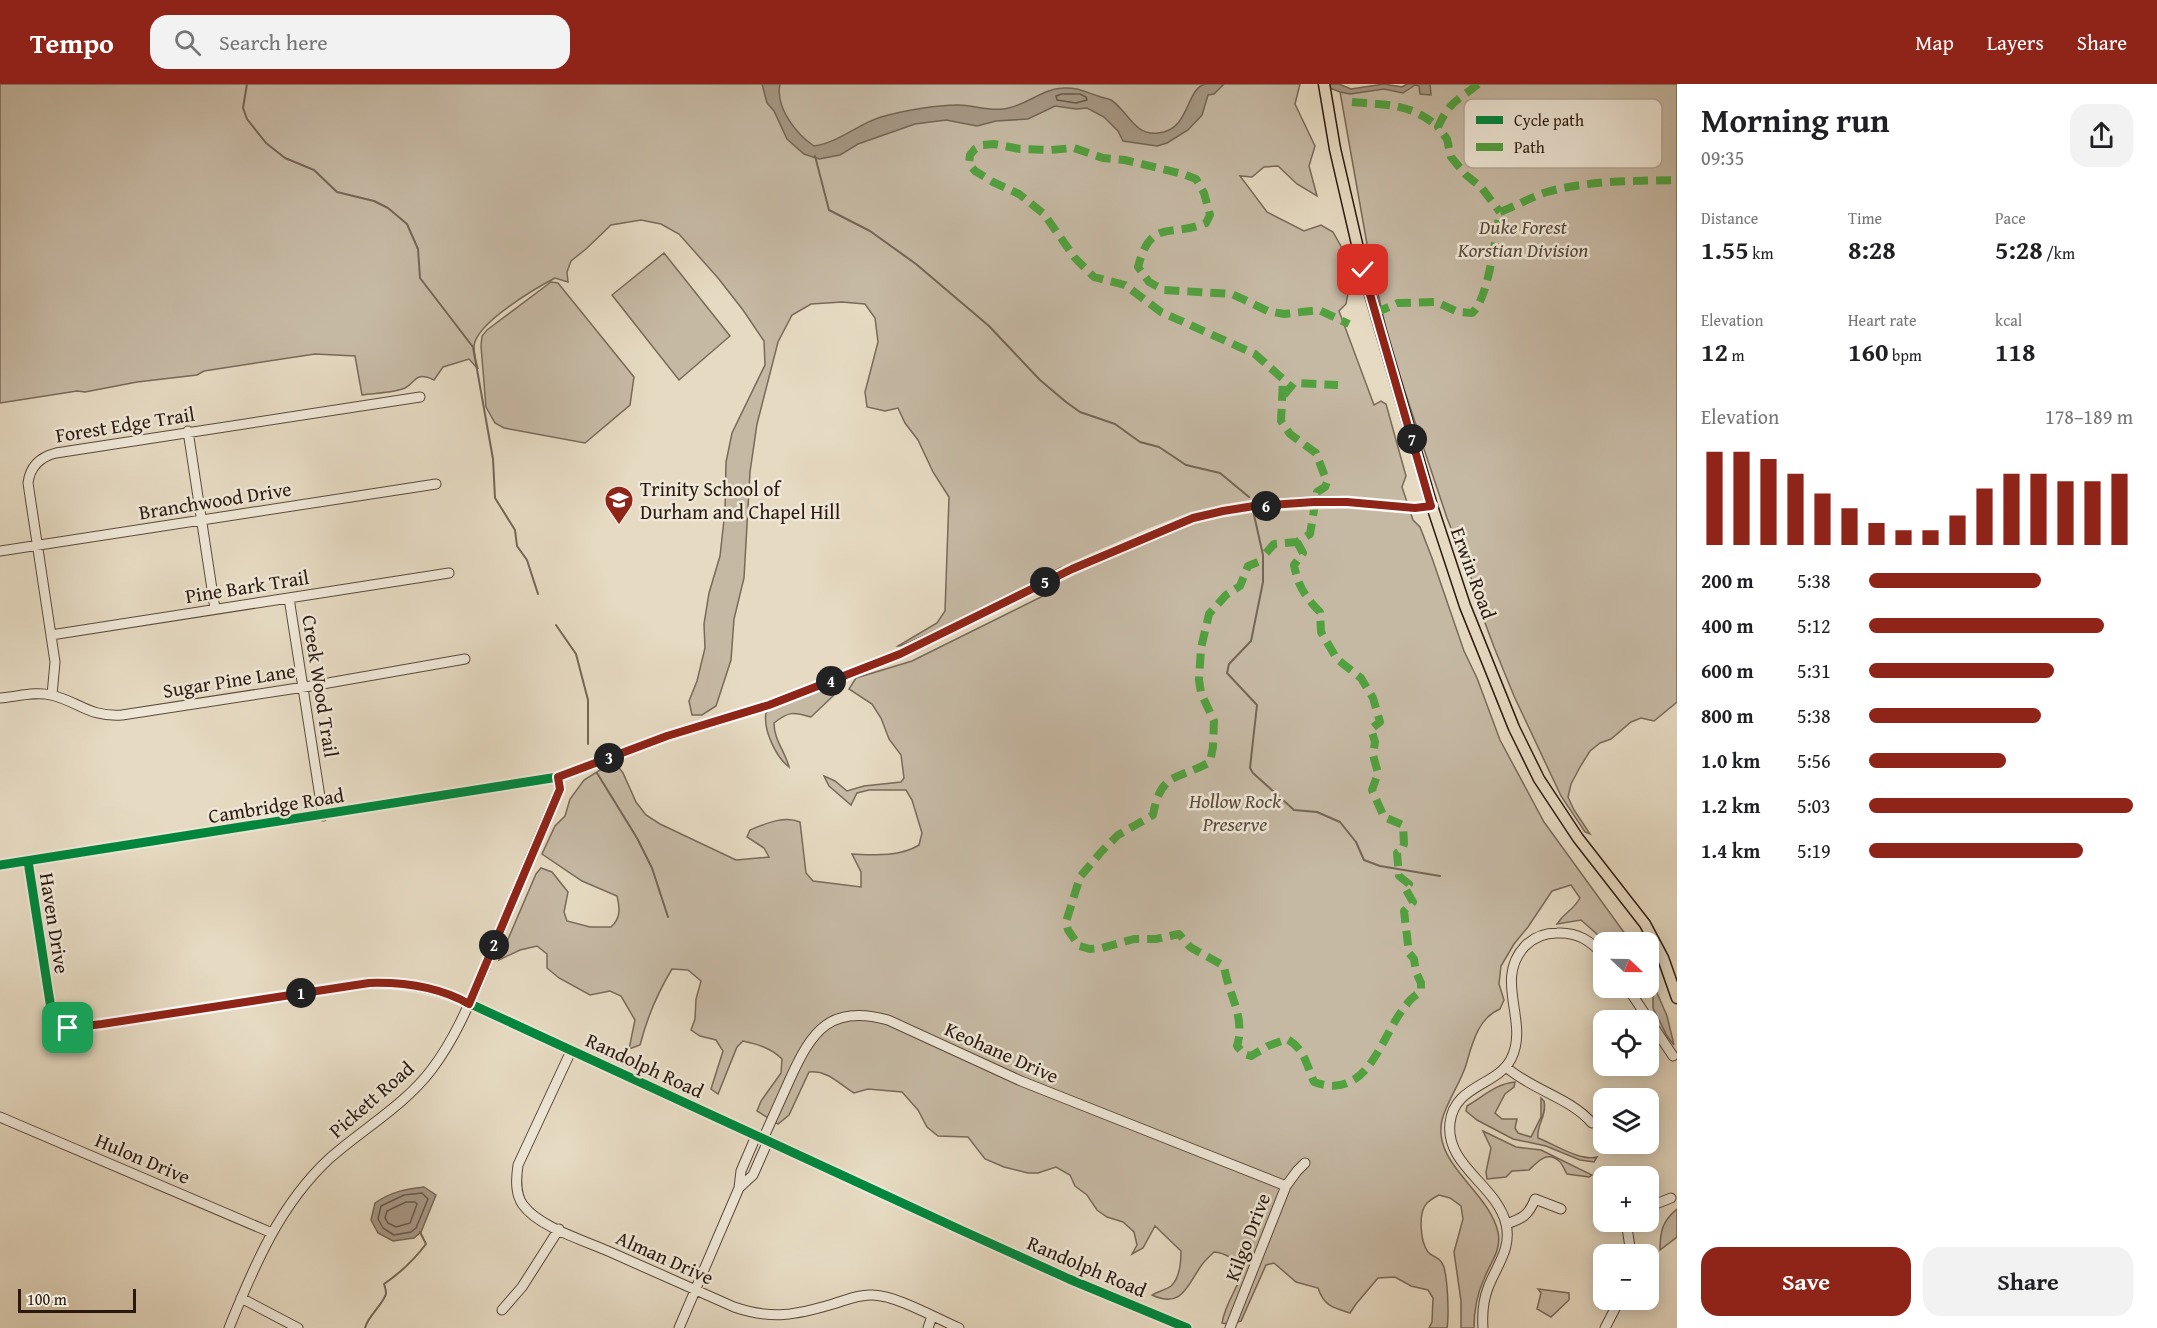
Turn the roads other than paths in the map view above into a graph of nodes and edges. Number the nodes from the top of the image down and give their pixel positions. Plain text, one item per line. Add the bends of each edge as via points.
1 (1324, 84) edge
2 (420, 397) dead end
3 (188, 431) junction
4 (436, 484) dead end
5 (1431, 506) junction
6 (202, 520) junction
7 (38, 546) junction
8 (0, 551) edge
9 (449, 573) dead end
10 (289, 598) junction
11 (215, 609) junction
12 (51, 635) junction
13 (465, 659) dead end
14 (303, 687) junction
15 (52, 695) junction
16 (0, 698) edge
17 (558, 777) junction
18 (323, 816) junction
19 (28, 861) junction
20 (0, 865) edge
21 (1593, 945) edge
22 (1634, 998) edge
23 (1677, 998) edge
24 (469, 1004) junction
25 (58, 1024) joint
26 (571, 1051) junction
27 (1673, 1056) dead end
28 (1506, 1066) junction
29 (0, 1117) edge
30 (1592, 1124) dead end
31 (762, 1138) junction
32 (1305, 1163) dead end
33 (1286, 1186) junction
34 (1671, 1198) dead end
35 (1659, 1203) edge
36 (1561, 1209) dead end
37 (1506, 1224) junction
38 (559, 1229) junction
39 (272, 1233) junction
40 (696, 1290) junction
41 (241, 1298) junction
42 (502, 1310) dead end
43 (1614, 1310) edge
44 (933, 1316) junction
45 (229, 1328) edge
46 (298, 1328) edge
47 (679, 1328) edge
48 (928, 1328) edge
49 (959, 1328) edge
50 (1187, 1328) edge
51 (1230, 1328) edge
52 (1482, 1328) edge
53 (1605, 1328) edge

1 - 5 main road, Erwin Road via 1356,242
2 - 3 street, Forest Edge Trail
3 - 6 street
3 - 7 street, Forest Edge Trail via 56,453 40,460 28,483
4 - 6 street, Branchwood Drive
5 - 17 street via 1314,502 1254,506 1193,518 1072,569 900,654 769,705 667,736
5 - 23 main road, Erwin Road via 1465,606 1529,759 1578,838 1645,924 1663,958
6 - 7 street, Branchwood Drive
6 - 11 street
7 - 8 street, Branchwood Drive
7 - 12 street, Forest Edge Trail
9 - 10 street, Pine Bark Trail
10 - 11 street, Pine Bark Trail
10 - 14 street, Creek Wood Trail
11 - 12 street, Pine Bark Trail
12 - 15 street, Forest Edge Trail via 55,674
13 - 14 street, Sugar Pine Lane
14 - 15 street, Sugar Pine Lane via 110,715 94,713
14 - 18 street, Creek Wood Trail
15 - 16 street, Sugar Pine Lane
17 - 18 street, Cambridge Road
17 - 24 street, Pickett Road via 560,789
18 - 19 street, Cambridge Road
19 - 20 street, Cambridge Road
19 - 25 street, Haven Drive via 48,994
21 - 28 street via 1562,932 1539,936 1521,951 1511,973 1517,1034 1514,1052
22 - 27 street
24 - 25 street, Randolph Road via 425,988 369,983 82,1027
24 - 26 street, Randolph Road
24 - 39 street, Pickett Road via 431,1071 324,1165 301,1190
26 - 31 street, Randolph Road
26 - 38 street, Alman Drive via 523,1151 516,1176 522,1203 535,1216
28 - 30 street via 1576,1108
28 - 37 street via 1460,1100 1450,1125 1457,1154
29 - 39 street, Hulon Drive
31 - 33 street, Keohane Drive via 802,1050 815,1034 831,1021 869,1015 1021,1081
31 - 40 street, Keohane Drive via 741,1171 740,1188
31 - 50 street, Randolph Road
32 - 33 street, Kilgo Drive
33 - 51 street, Kilgo Drive
34 - 35 street
36 - 37 street via 1535,1199 1521,1220
37 - 52 street via 1506,1249 1486,1294
38 - 40 street, Alman Drive
38 - 42 street via 522,1287
39 - 41 street, Pickett Road
40 - 44 street, Alman Drive via 761,1315 797,1314 873,1295 894,1299
40 - 47 street, Keohane Drive
41 - 45 street, Pickett Road
41 - 46 street
43 - 53 street
44 - 48 street
44 - 49 street, Alman Drive

